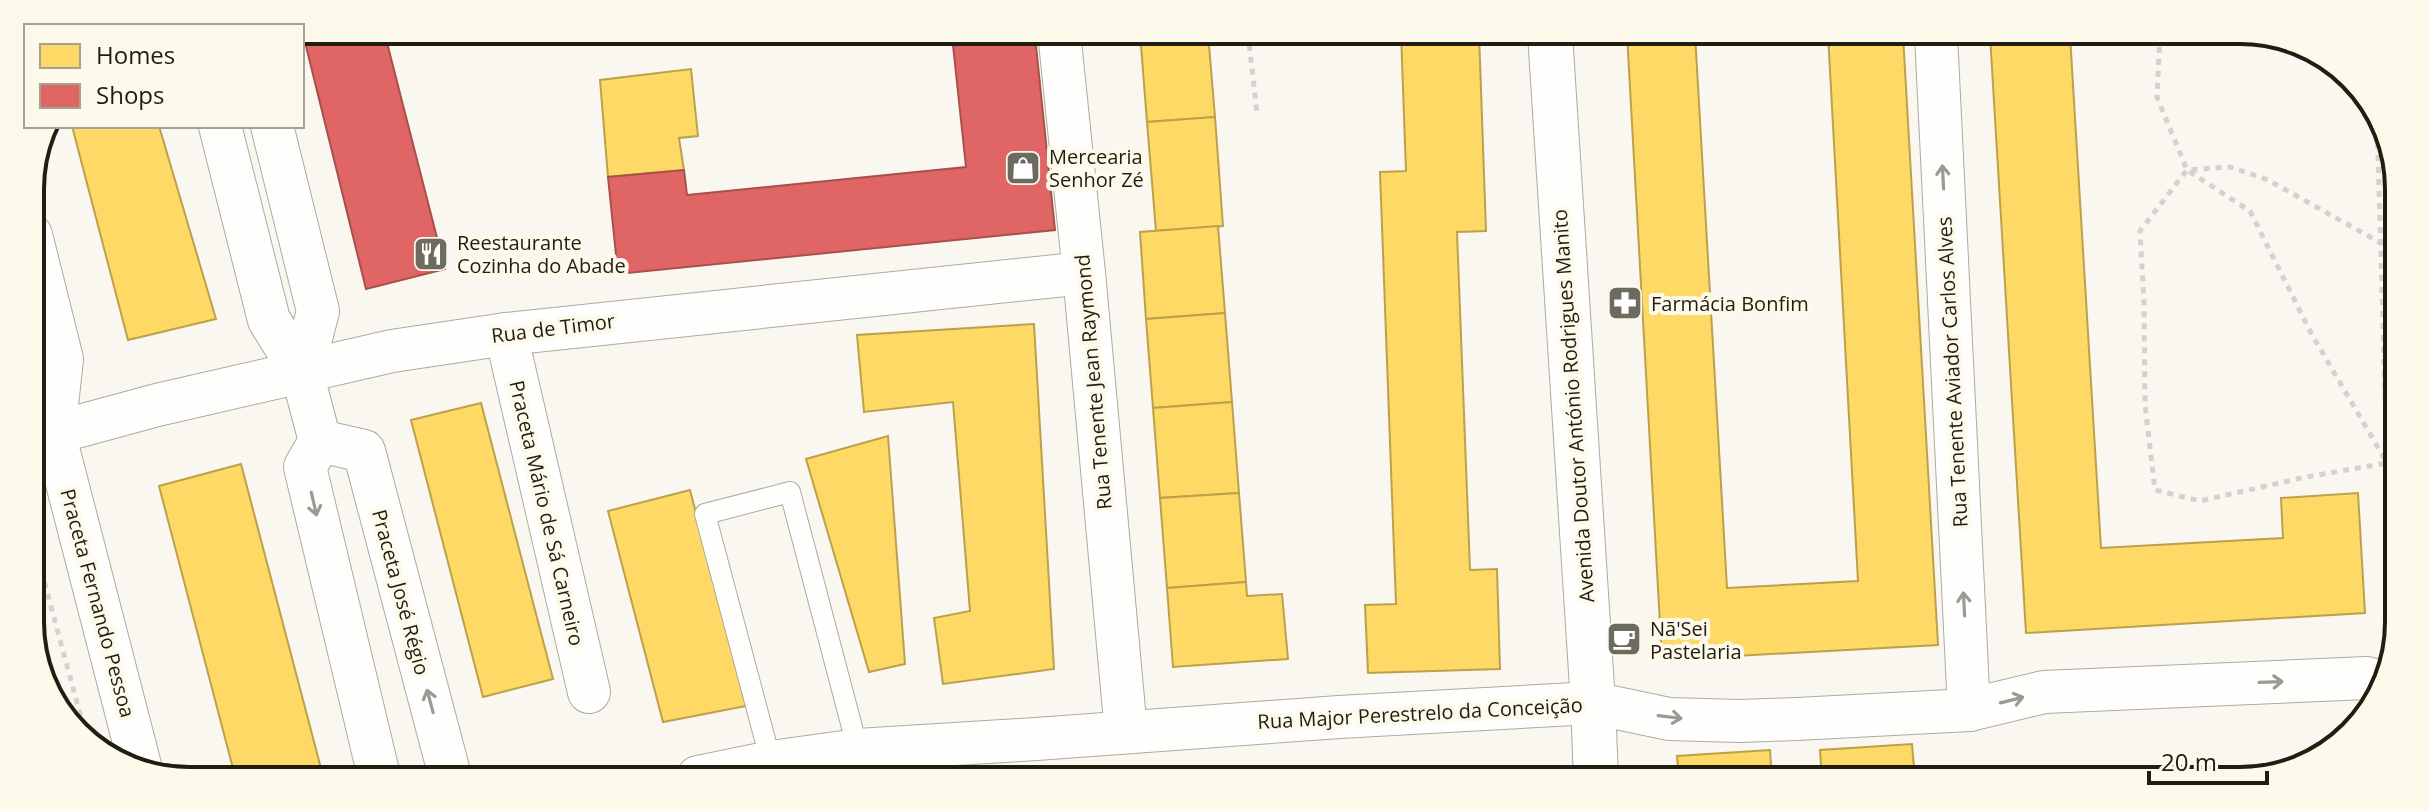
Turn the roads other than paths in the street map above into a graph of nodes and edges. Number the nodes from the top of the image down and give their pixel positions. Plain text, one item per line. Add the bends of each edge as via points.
1 (1060, 44) edge
2 (1551, 44) edge
3 (1936, 44) edge
4 (221, 128) edge
5 (272, 128) edge
6 (1084, 273) junction
7 (44, 287) edge
8 (506, 334) junction
9 (302, 373) junction
10 (44, 432) edge
11 (44, 436) edge
12 (44, 439) edge
13 (320, 441) junction
14 (2373, 680) edge
15 (589, 692) dead end
16 (1593, 703) junction
17 (1969, 710) junction
18 (1126, 732) junction
19 (858, 750) junction
20 (137, 757) edge
21 (771, 762) junction
22 (377, 767) edge
23 (448, 767) edge
24 (747, 767) edge
25 (1596, 767) edge

1 - 6 street, Rua Tenente Jean Raymond
2 - 16 street, Avenida Doutor António Rodrigues Manito
17 -> 3 street, Rua Tenente Aviador Carlos Alves
4 - 9 street via 269,320
5 - 9 street via 318,311
6 - 8 street, Rua de Timor
6 - 18 street, Rua Tenente Jean Raymond
7 - 10 street via 62,359
8 - 9 street, Rua de Timor via 392,351
8 - 15 street, Praceta Mário de Sá Carneiro
9 - 11 street, Rua de Timor
9 - 13 street
12 - 20 street, Praceta Fernando Pessoa
13 -> 22 street via 305,467
23 -> 13 street, Praceta José Régio via 364,451
17 -> 14 street, Rua Major Perestrelo da Conceição via 2044,692
16 -> 17 street, Rua Major Perestrelo da Conceição via 1669,719 1739,721
16 - 18 street, Rua Major Perestrelo da Conceição
16 - 25 street, Avenida Doutor António Rodrigues Manito
18 - 19 street, Rua Major Perestrelo da Conceição
19 - 21 street, Rua Major Perestrelo da Conceição
19 - 21 lane via 790,492 705,514
21 - 24 street, Rua Major Perestrelo da Conceição

